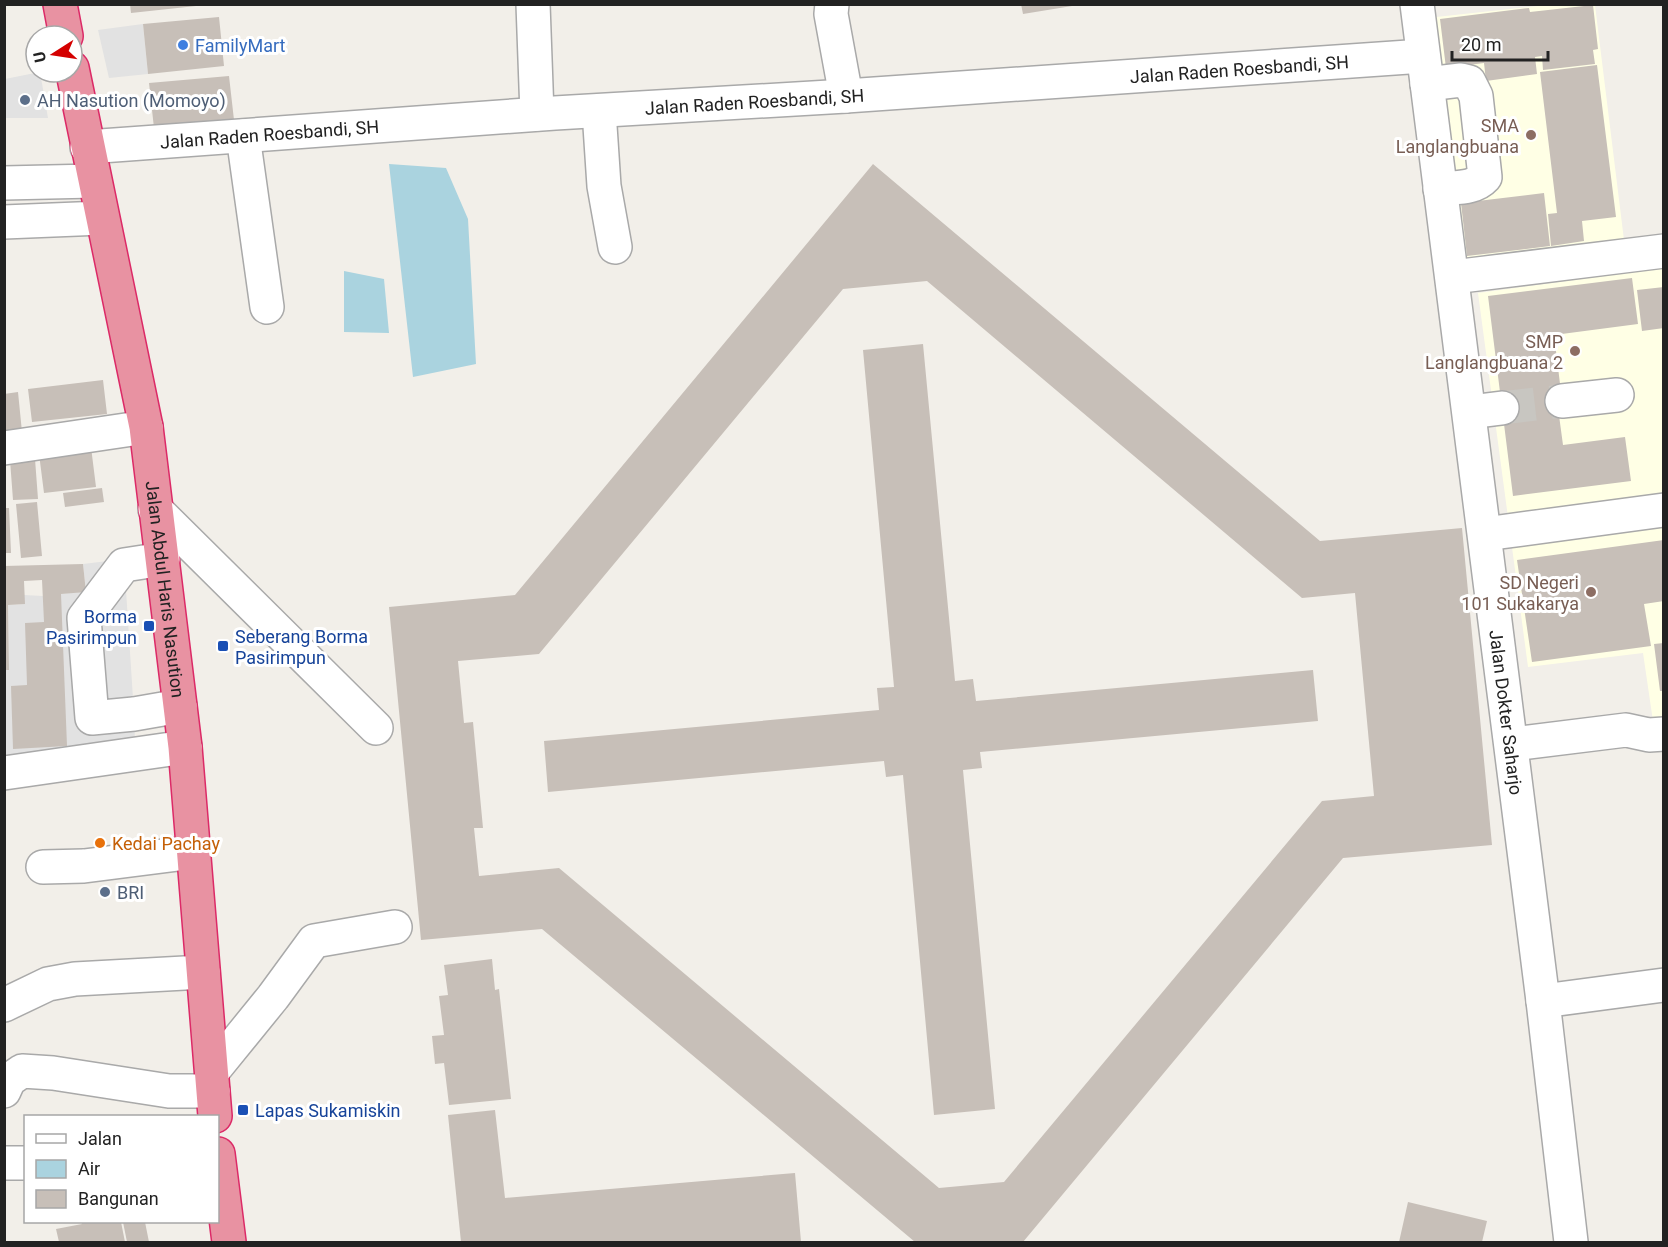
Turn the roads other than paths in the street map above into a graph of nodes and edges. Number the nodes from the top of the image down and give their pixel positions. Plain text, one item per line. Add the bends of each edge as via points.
1 (60, 4) edge
2 (533, 4) edge
3 (832, 4) edge
4 (1417, 4) edge
5 (64, 24) edge
6 (1425, 70) junction
7 (75, 84) edge
8 (846, 96) junction
9 (599, 111) junction
10 (537, 114) junction
11 (243, 136) junction
12 (87, 147) junction
13 (94, 181) junction
14 (4, 183) edge
15 (1440, 189) junction
16 (102, 218) junction
17 (4, 222) edge
18 (615, 247) dead end
19 (1664, 251) edge
20 (1453, 277) junction
21 (267, 307) dead end
22 (1617, 395) dead end
23 (1562, 401) tunnel mouth
24 (1502, 408) tunnel mouth
25 (1470, 412) junction
26 (146, 427) junction
27 (4, 448) edge
28 (155, 509) junction
29 (1664, 510) edge
30 (1485, 534) junction
31 (163, 559) junction
32 (180, 706) junction
33 (376, 728) dead end
34 (1664, 734) edge
35 (1512, 744) junction
36 (185, 747) junction
37 (4, 773) edge
38 (194, 852) junction
39 (43, 867) dead end
40 (395, 927) dead end
41 (203, 972) junction
42 (1664, 985) edge
43 (1544, 1001) junction
44 (4, 1005) edge
45 (4, 1091) edge
46 (213, 1093) edge
47 (4, 1163) edge
48 (24, 1163) edge
49 (219, 1164) edge
50 (229, 1242) edge
51 (1570, 1242) edge

1 - 5 highway
2 - 10 street
3 - 8 street
4 - 6 street, Jalan Dokter Saharjo
6 - 8 street, Jalan Raden Roesbandi, SH
6 - 15 street, Jalan Dokter Saharjo
6 - 15 street, Jalan Raden Roesbandi, SH via 1469,82 1476,96 1485,177 1479,183
7 - 12 highway, Jalan Abdul Haris Nasution
8 - 9 street, Jalan Raden Roesbandi, SH
9 - 10 street, Jalan Raden Roesbandi, SH
9 - 18 street via 604,186
10 - 11 street, Jalan Raden Roesbandi, SH
11 - 12 street, Jalan Raden Roesbandi, SH
11 - 21 street
12 - 13 highway, Jalan Abdul Haris Nasution
13 - 14 street
13 - 16 highway, Jalan Abdul Haris Nasution
15 - 20 street, Jalan Dokter Saharjo
16 - 17 street
16 - 26 highway, Jalan Abdul Haris Nasution
19 - 20 street
20 - 25 street, Jalan Dokter Saharjo
22 - 23 street
24 - 25 street
25 - 30 street, Jalan Dokter Saharjo
26 - 27 street
26 - 28 highway, Jalan Abdul Haris Nasution
28 - 31 highway, Jalan Abdul Haris Nasution
28 - 33 street
29 - 30 street
30 - 35 street, Jalan Dokter Saharjo
31 - 32 highway, Jalan Abdul Haris Nasution
31 - 32 street via 124,565 84,618 92,718
32 - 36 highway, Jalan Abdul Haris Nasution
34 - 35 street via 1626,730
35 - 43 street, Jalan Dokter Saharjo
36 - 37 street
36 - 38 highway, Jalan Abdul Haris Nasution
38 - 39 street via 84,866
38 - 41 highway, Jalan Abdul Haris Nasution
40 - 46 street via 314,941 273,997
41 - 44 street via 66,980 48,984
41 - 46 highway, Jalan Abdul Haris Nasution
42 - 43 street
43 - 51 street, Jalan Dokter Saharjo
45 - 46 street via 9,1080 21,1071
47 - 48 street
49 - 50 highway

